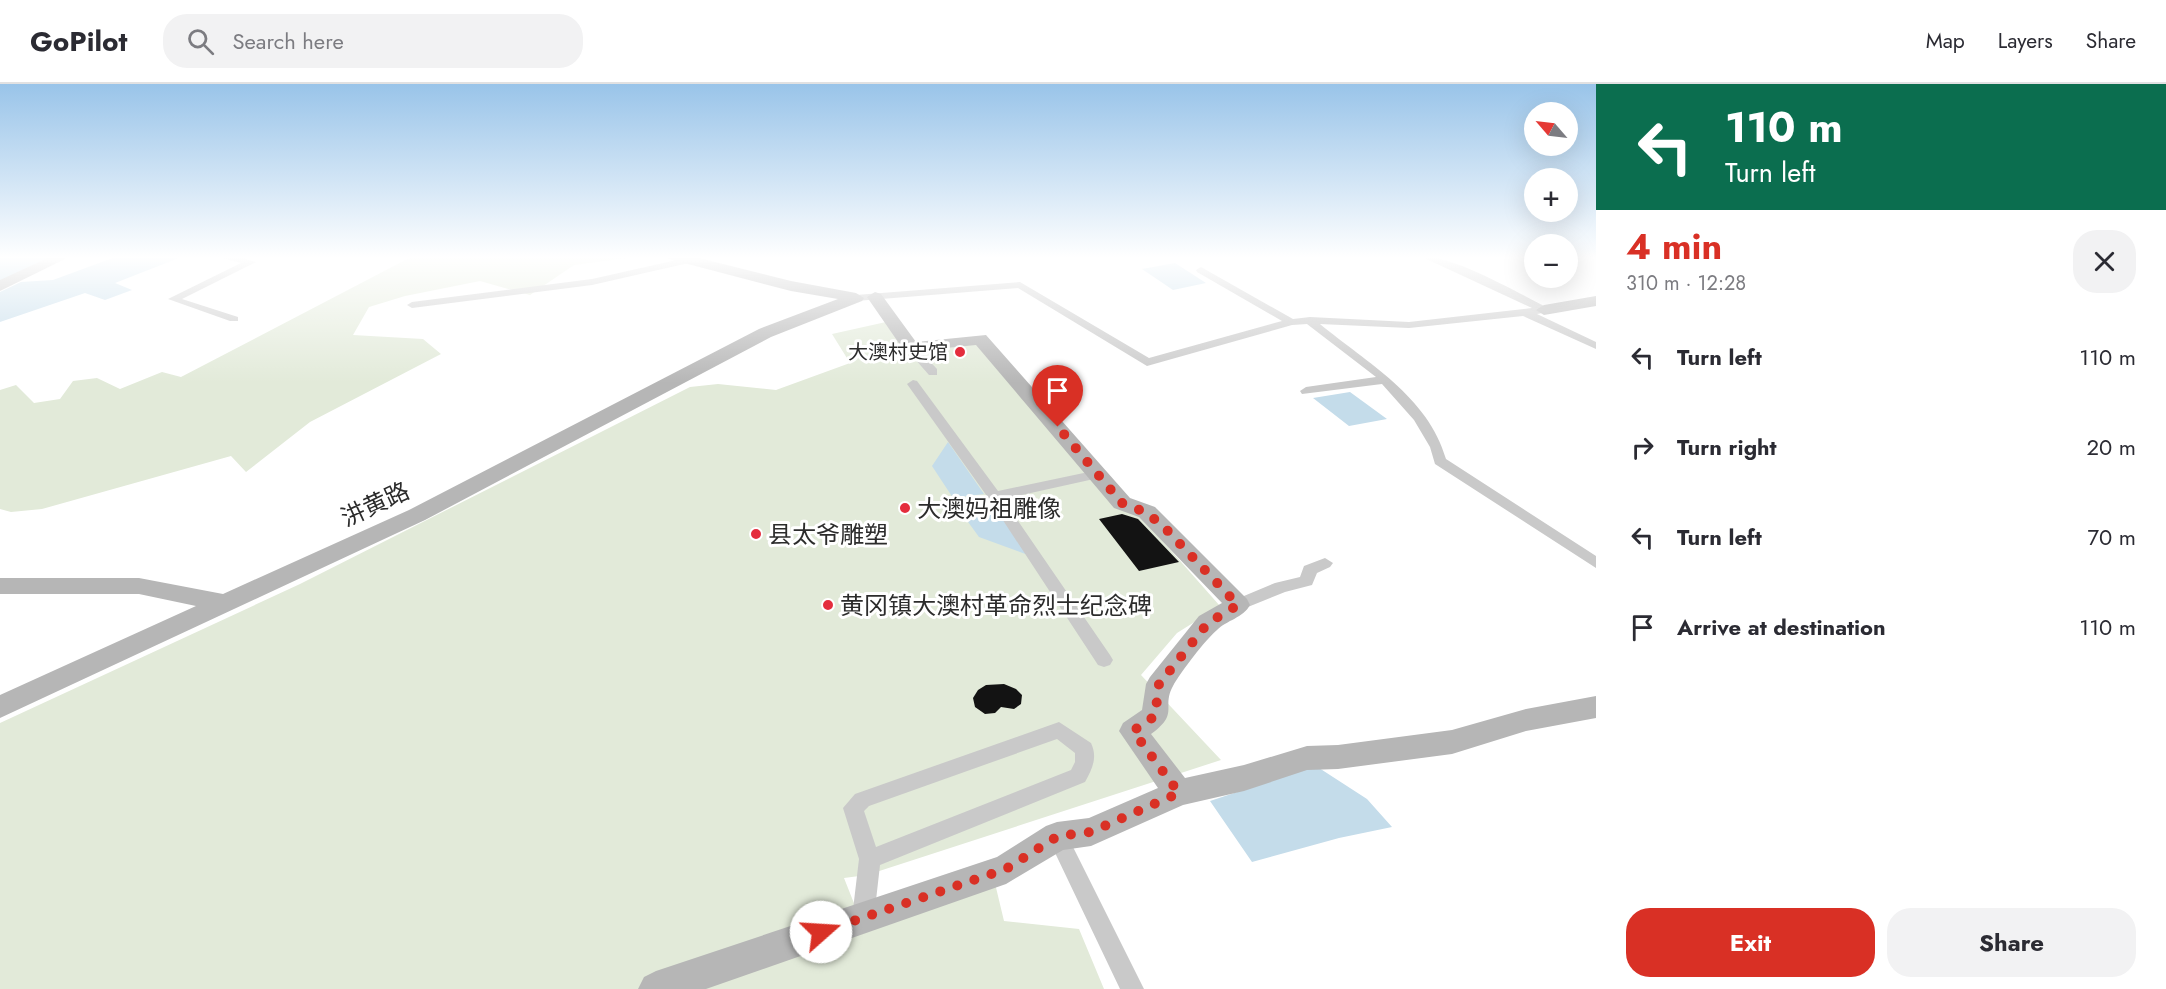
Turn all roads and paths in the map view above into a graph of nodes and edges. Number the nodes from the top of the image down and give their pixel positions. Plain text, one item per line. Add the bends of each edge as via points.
1 (175, 298) edge
2 (465, 298) edge
3 (863, 298) edge
4 (867, 298) edge
5 (1042, 298) edge
6 (1250, 298) edge
7 (1520, 298) edge
8 (1596, 302) edge
9 (412, 305) dead end
10 (1544, 310) junction
11 (1526, 313) junction
12 (234, 319) dead end
13 (1310, 320) junction
14 (1291, 322) junction
15 (1596, 346) edge
16 (911, 348) junction
17 (933, 372) dead end
18 (1383, 380) junction
19 (914, 384) dead end
20 (1306, 391) dead end
21 (1098, 474) junction
22 (994, 496) junction
23 (1325, 562) dead end
24 (1596, 563) edge
25 (0, 586) edge
26 (227, 604) junction
27 (1238, 605) junction
28 (1104, 660) dead end
29 (0, 707) edge
30 (1596, 707) edge
31 (1179, 793) junction
32 (1058, 836) junction
33 (870, 859) junction
34 (863, 918) junction
35 (656, 989) edge
36 (1132, 989) edge

1 - 12 street
2 - 9 street
3 - 26 street, 汫黄路 via 765,333 417,515
4 - 16 street
5 - 14 street via 1147,362
6 - 14 street
7 - 10 street
8 - 10 street
10 - 11 street
11 - 13 street via 1409,325
11 - 15 street
13 - 14 street
13 - 18 street
16 - 17 street
16 - 21 street via 980,339
18 - 20 street
18 - 24 street via 1422,419 1438,448 1440,461
19 - 22 street
21 - 22 street
21 - 27 street via 1122,503 1147,513 1164,527
22 - 28 street
23 - 27 street via 1310,570 1306,581
25 - 26 street via 139,586
26 - 29 street, 汫黄路
27 - 31 street via 1208,623 1159,684 1155,716 1133,731
30 - 31 street via 1526,720 1452,742 1307,758
31 - 32 street via 1091,832
32 - 34 street via 1006,869
32 - 36 street
33 - 33 street via 853,808 862,800 1059,730 1084,749 1084,763 1078,776
33 - 34 street
34 - 35 street

